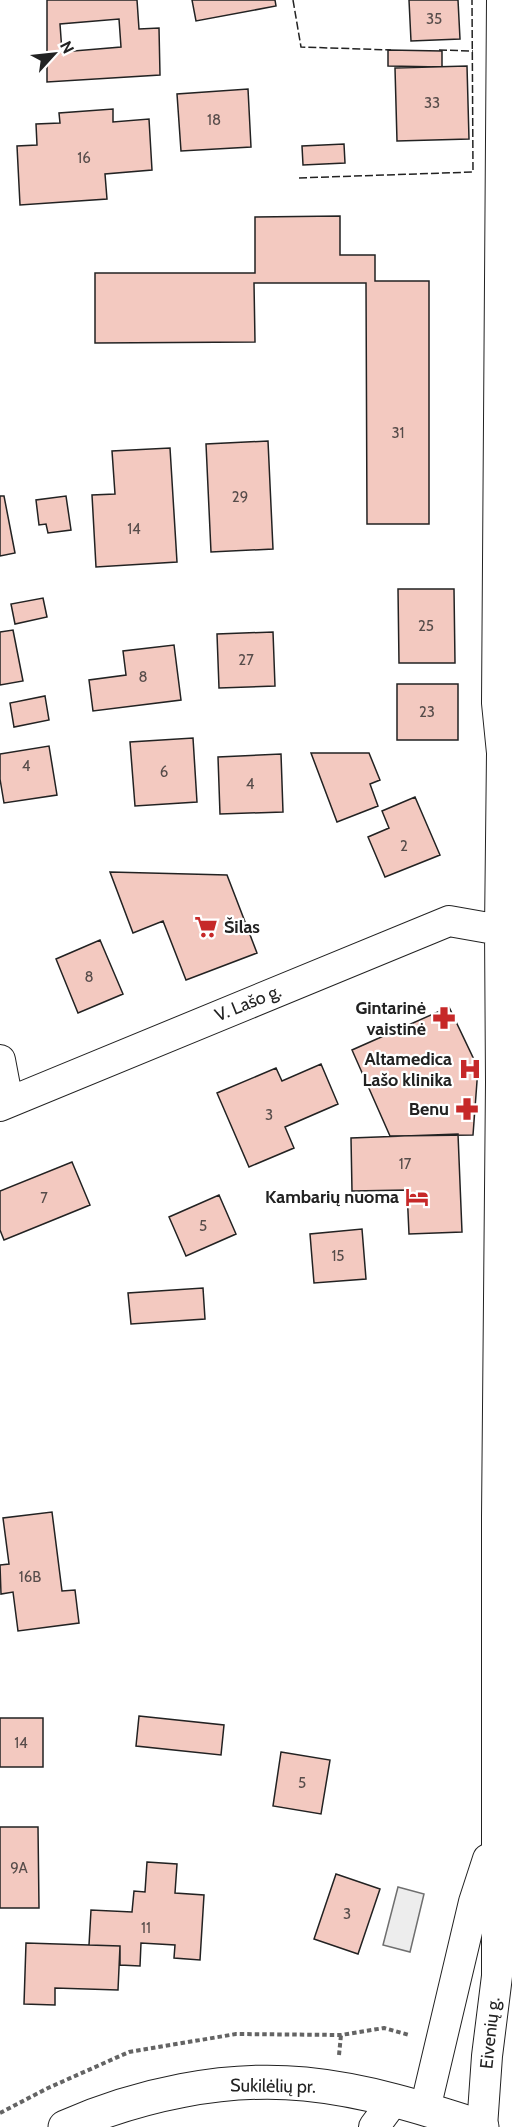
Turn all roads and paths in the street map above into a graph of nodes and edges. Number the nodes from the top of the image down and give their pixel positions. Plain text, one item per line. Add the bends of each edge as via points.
1 (502, 0) edge
2 (500, 930) junction
3 (0, 1060) edge
4 (4, 1104) edge
5 (496, 1830) junction
6 (394, 2100) junction
7 (425, 2109) junction
8 (65, 2127) edge
9 (374, 2127) edge
10 (482, 2127) edge

1 - 2 street, Eivenių g. via 497,703 502,753
2 - 4 street, V. Lašo g. via 449,921
2 - 5 street, Eivenių g.
3 - 4 street
5 - 7 street, Eivenių g. via 474,1902
5 - 10 street, Eivenių g. via 496,1976
6 - 7 main road, Sukilėlių pr.
6 - 8 main road, Sukilėlių pr. via 303,2084 233,2084 126,2105
6 - 9 street
7 - 10 main road, Sukilėlių pr.

